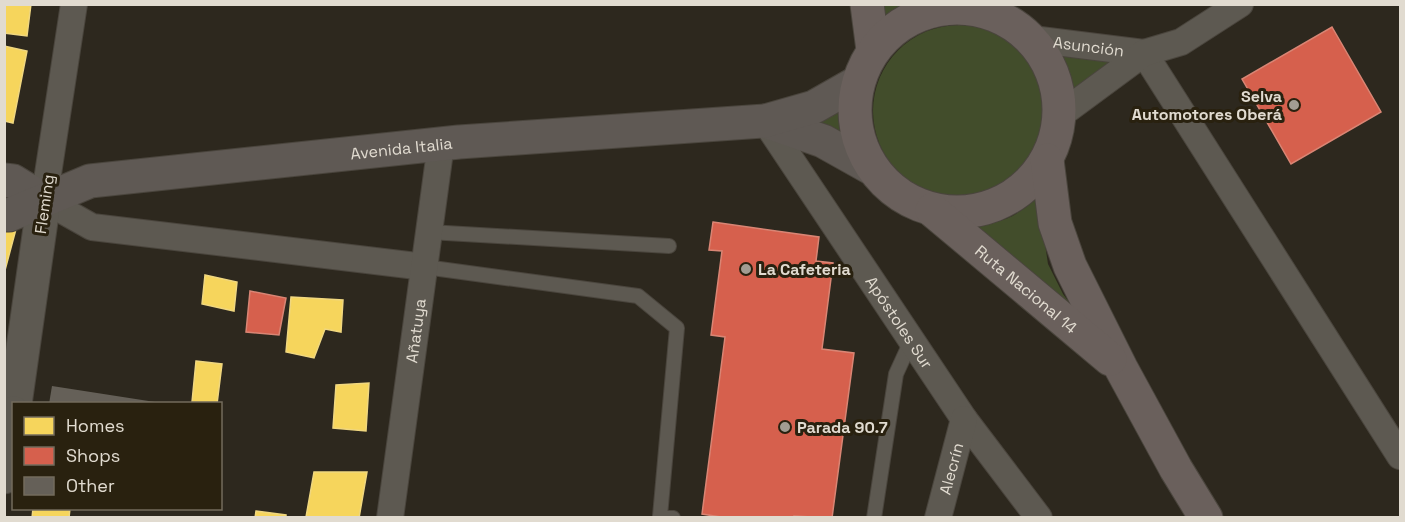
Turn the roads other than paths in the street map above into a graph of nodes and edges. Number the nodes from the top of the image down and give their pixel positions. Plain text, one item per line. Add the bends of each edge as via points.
1 (74, 4) edge
2 (867, 4) edge
3 (1240, 4) edge
4 (970, 6) edge
5 (1032, 39) junction
6 (873, 50) junction
7 (1144, 53) junction
8 (858, 82) junction
9 (1060, 116) junction
10 (765, 121) junction
11 (441, 144) junction
12 (1047, 160) junction
13 (873, 169) junction
14 (4, 180) edge
15 (44, 200) junction
16 (932, 210) junction
17 (4, 215) edge
18 (429, 232) junction
19 (669, 246) dead end
20 (425, 267) junction
21 (912, 339) junction
22 (1121, 368) junction
23 (15, 402) edge
24 (964, 419) junction
25 (12, 426) edge
26 (1401, 456) edge
27 (4, 477) edge
28 (390, 518) edge
29 (673, 518) edge
30 (874, 518) edge
31 (938, 518) edge
32 (1039, 518) edge
33 (1206, 518) edge

1 - 15 street, Fleming
2 - 6 highway
3 - 7 street, Asunción via 1181,42
4 - 5 highway, Ruta Nacional 14 via 1004,18
4 - 6 highway, Ruta Nacional 14 via 943,7 916,15 892,30
5 - 7 street, Asunción
5 - 9 highway, Ruta Nacional 14 via 1048,62 1057,88
6 - 8 highway, Ruta Nacional 14
7 - 9 street, Asunción
7 - 26 street
8 - 10 main road, Avenida Italia via 814,107
8 - 13 highway, Ruta Nacional 14 via 854,112 859,142
9 - 12 highway, Ruta Nacional 14
10 - 11 main road, Avenida Italia
10 - 13 main road, Avenida Italia via 823,141
10 - 21 street, Apóstoles Sur
11 - 15 main road, Avenida Italia via 90,181
11 - 18 street, Añatuya
12 - 16 highway, Ruta Nacional 14 via 1026,187 998,205 965,213
12 - 22 highway, Ruta Nacional 14 via 1055,223 1070,266
13 - 16 highway, Ruta Nacional 14 via 902,197
14 - 15 main road
15 - 17 main road, Avenida Italia
15 - 20 street via 92,227
15 - 23 street, Fleming
16 - 22 highway, Ruta Nacional 14
18 - 19 lane
18 - 20 street, Añatuya
20 - 28 street, Añatuya
20 - 29 lane via 638,296 677,328 660,516
21 - 24 street, Apóstoles Sur
21 - 30 lane via 896,374
22 - 33 highway, Ruta Nacional 14
24 - 31 street, Alecrín
24 - 32 street, Apóstoles Sur
25 - 27 street

